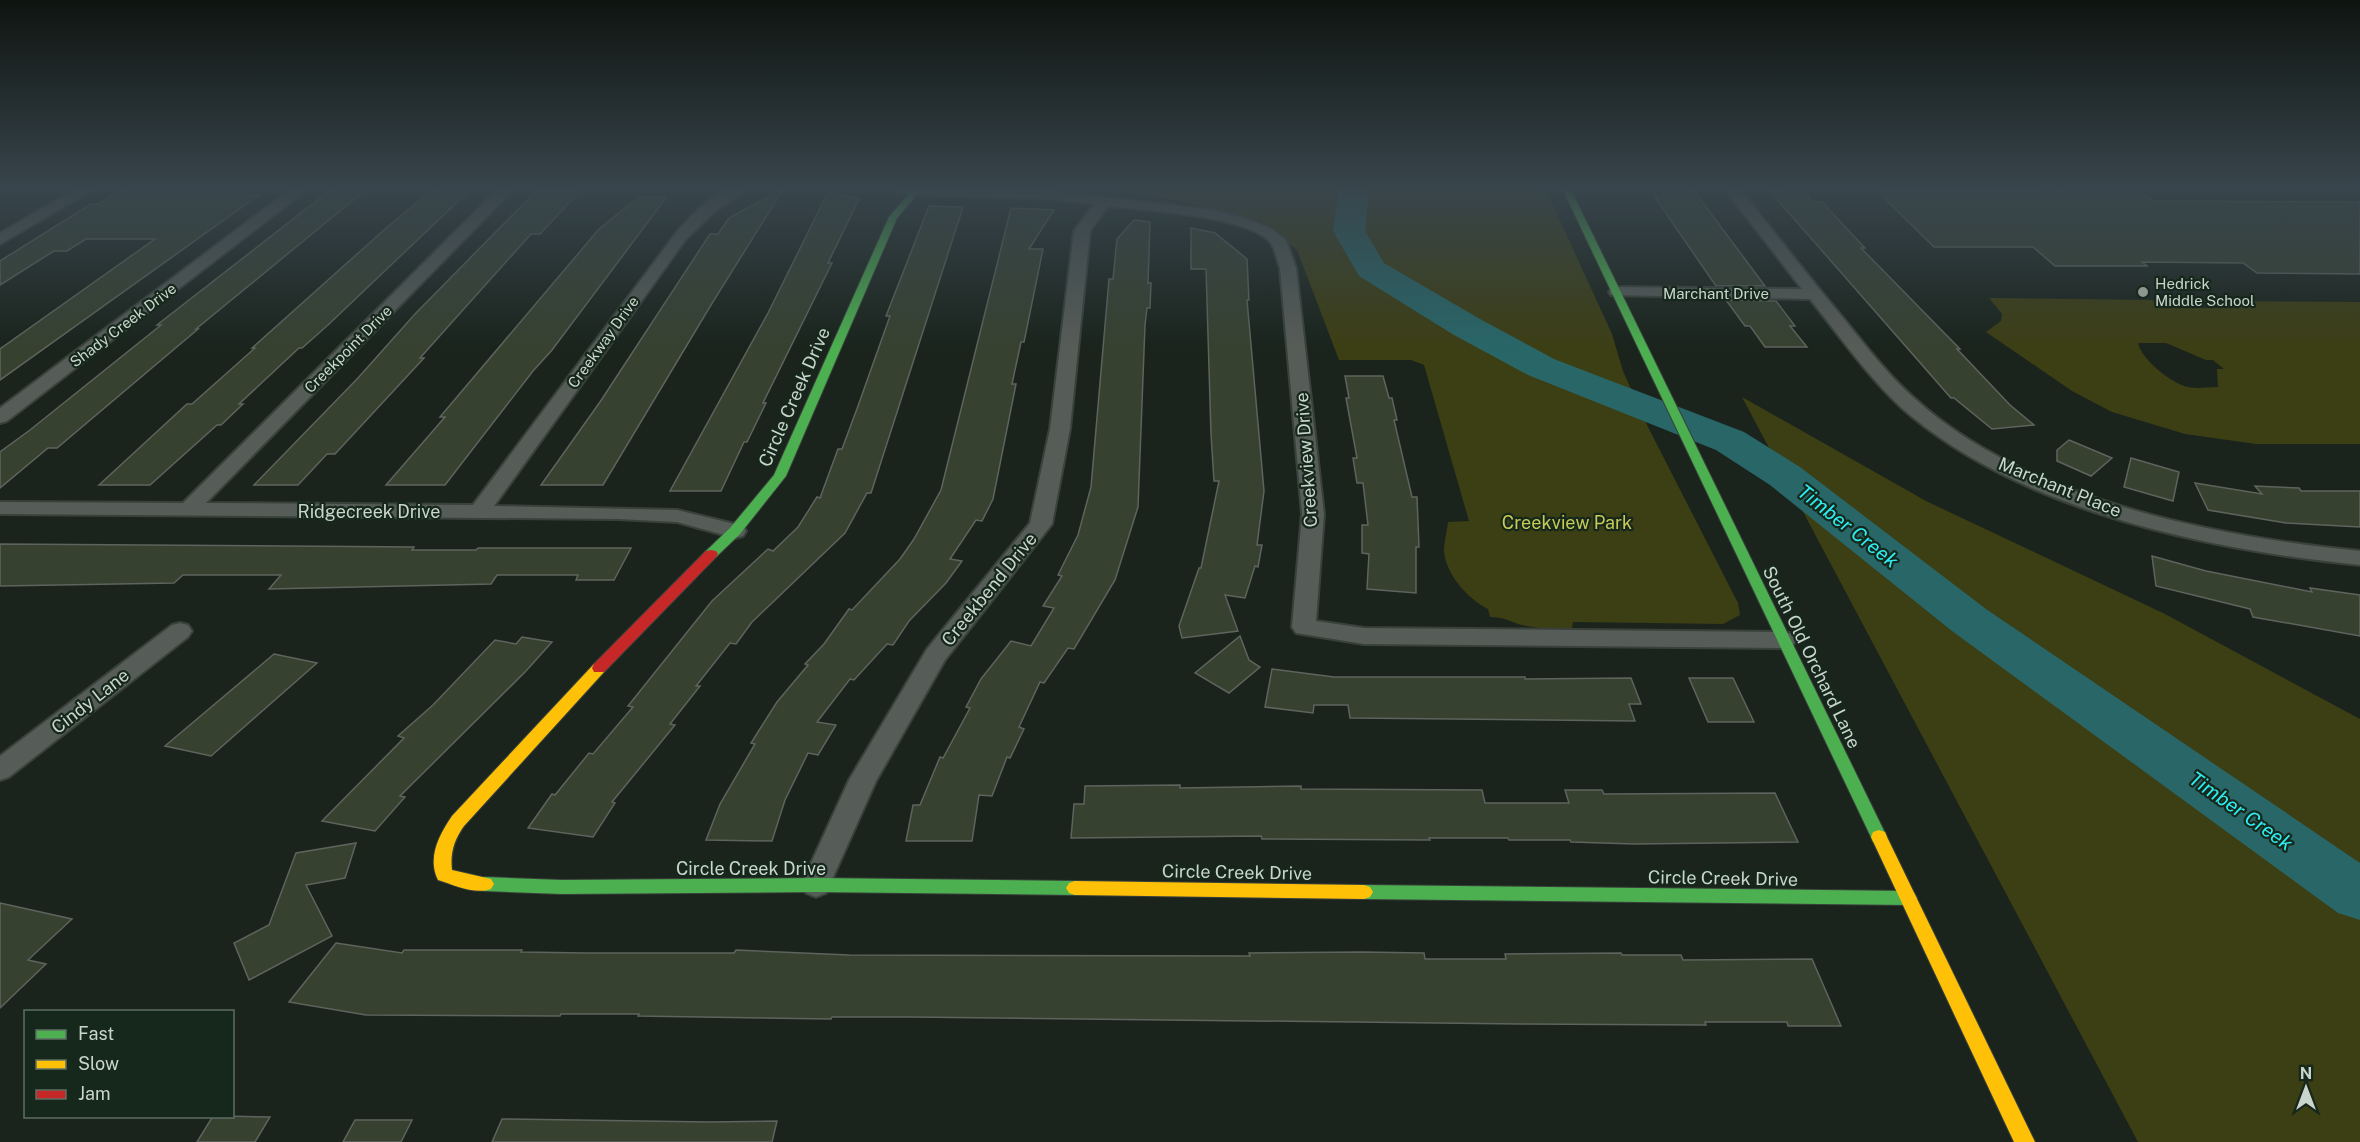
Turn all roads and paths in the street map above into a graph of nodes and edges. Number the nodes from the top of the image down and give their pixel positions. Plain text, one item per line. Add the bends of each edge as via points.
1 (232, 241) edge
2 (455, 241) edge
3 (677, 241) edge
4 (882, 241) edge
5 (1080, 241) edge
6 (1278, 241) edge
7 (1592, 241) edge
8 (1773, 241) edge
9 (1617, 292) junction
10 (1815, 294) junction
11 (0, 417) edge
12 (0, 508) edge
13 (188, 510) junction
14 (479, 512) junction
15 (735, 531) junction
16 (2360, 558) edge
17 (180, 631) dead end
18 (1784, 640) junction
19 (0, 770) edge
20 (816, 885) junction
21 (1908, 898) junction
22 (2025, 1142) edge

1 - 11 street, Shady Creek Drive
2 - 13 street, Creekpoint Drive
3 - 14 street, Creekway Drive
4 - 15 street, Circle Creek Drive via 780,476
5 - 20 street, Creekbend Drive via 1060,429 1041,524 936,655 863,780
6 - 18 street, Creekview Drive via 1288,268 1313,514 1304,627 1364,636
7 - 9 street, South Old Orchard Lane
8 - 10 street, Marchant Place
9 - 10 street, Marchant Drive
9 - 18 street, South Old Orchard Lane
10 - 16 street, Marchant Place via 1885,381 1918,412 1962,443 2022,476 2158,525 2232,542
12 - 13 street, Ridgecreek Drive
13 - 14 street, Ridgecreek Drive
14 - 15 street, Ridgecreek Drive via 677,516
15 - 20 street, Circle Creek Drive via 630,635 458,821 444,842 440,860 444,875 473,883 562,887
17 - 19 street, Cindy Lane
18 - 21 street, South Old Orchard Lane
20 - 21 street, Circle Creek Drive
21 - 22 street, South Old Orchard Lane

